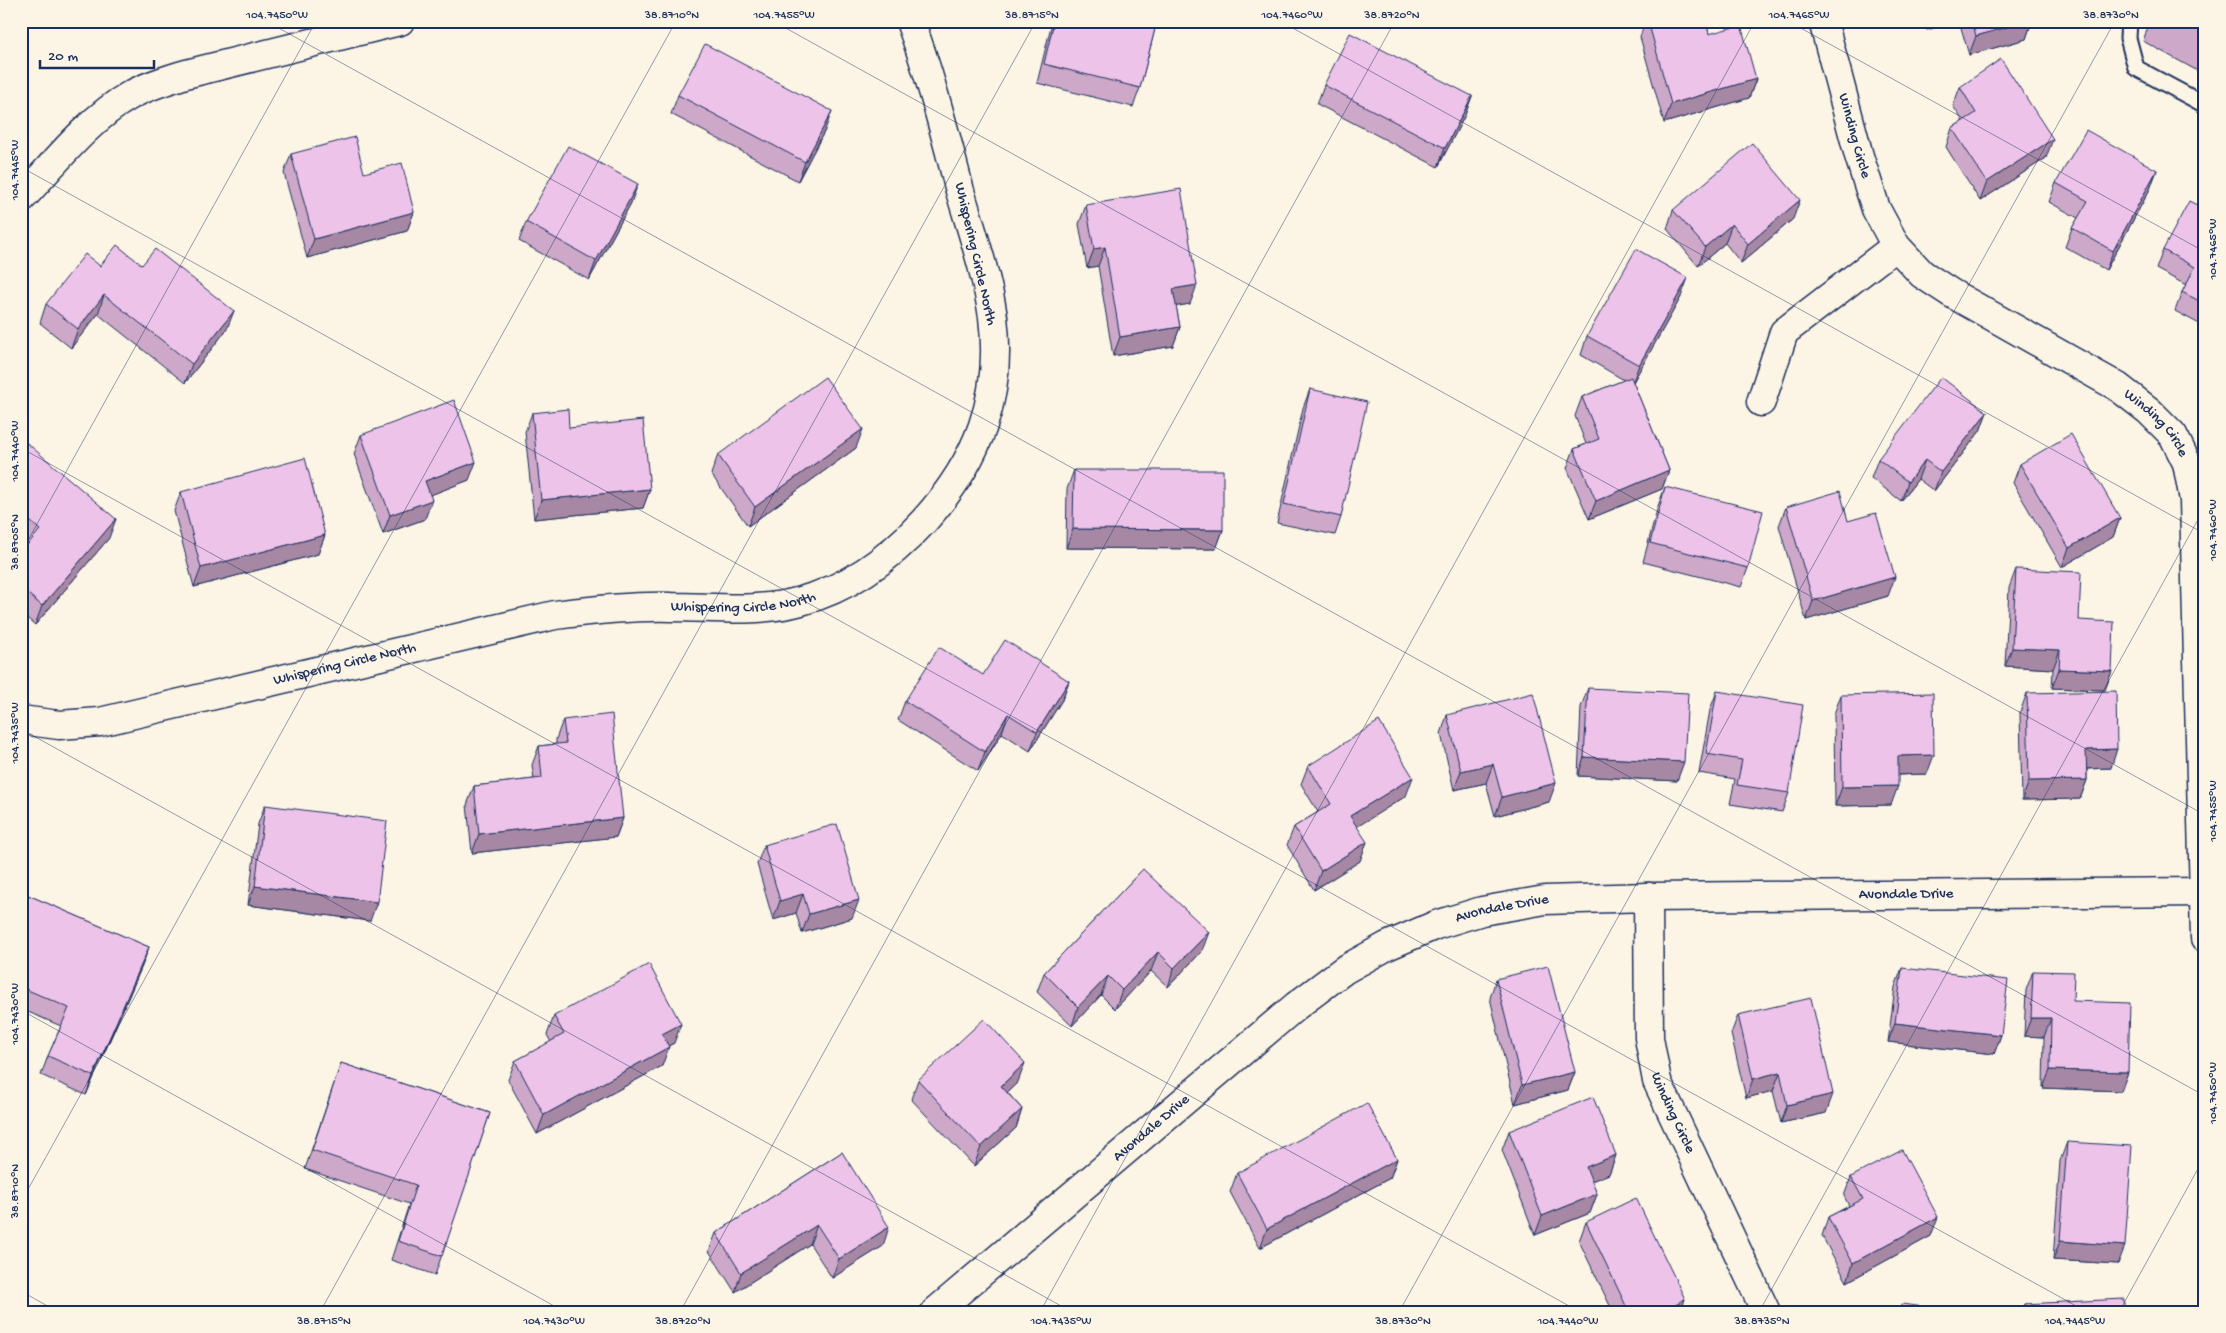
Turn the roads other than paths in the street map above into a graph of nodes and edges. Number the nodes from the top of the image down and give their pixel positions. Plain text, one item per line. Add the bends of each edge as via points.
1 (400, 21) edge
2 (910, 21) edge
3 (1824, 21) edge
4 (2130, 21) edge
5 (2205, 106) edge
6 (21, 199) edge
7 (1896, 246) junction
8 (1761, 402) dead end
9 (21, 720) edge
10 (2205, 892) edge
11 (1648, 897) junction
12 (2205, 938) edge
13 (935, 1312) edge
14 (1766, 1312) edge

1 - 6 street via 186,74 129,96 104,112
2 - 9 street, Whispering Circle North via 924,58 983,274 992,316 996,359 992,395 982,431 964,465 940,503 878,564 841,586 802,601 760,609 672,606 612,608 556,615 100,722 59,725
3 - 7 street, Winding Circle via 1859,156 1876,209
4 - 5 lane via 2128,38 2136,68
7 - 8 street via 1784,332
7 - 10 street, Winding Circle via 1922,274 1951,293 2118,387 2149,411 2173,436 2187,464 2194,500
10 - 11 street, Avondale Drive
10 - 12 street, Winding Circle
11 - 13 street, Avondale Drive via 1545,900 1482,911 1436,925 1387,946 1344,970 1289,1012
11 - 14 street, Winding Circle via 1649,1038 1657,1081

